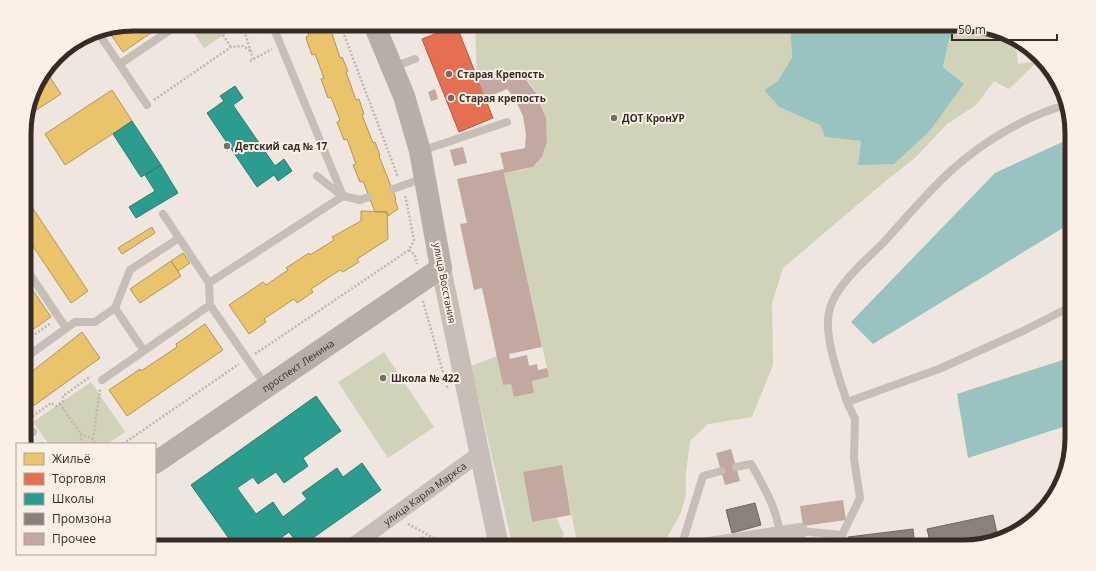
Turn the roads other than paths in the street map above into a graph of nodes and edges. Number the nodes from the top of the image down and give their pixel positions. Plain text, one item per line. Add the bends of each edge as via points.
1 (169, 31) edge
2 (275, 31) edge
3 (377, 31) edge
4 (100, 36) edge
5 (415, 59) dead end
6 (120, 64) junction
7 (392, 67) junction
8 (147, 104) road end
9 (1062, 106) edge
10 (507, 122) dead end
11 (420, 151) junction
12 (317, 176) dead end
13 (426, 178) junction
14 (393, 189) dead end
15 (343, 196) junction
16 (369, 197) dead end
17 (163, 214) dead end
18 (179, 238) junction
19 (440, 262) junction
20 (31, 276) edge
21 (209, 283) junction
22 (210, 305) junction
23 (115, 308) junction
24 (1065, 310) edge
25 (66, 328) junction
26 (144, 351) junction
27 (31, 354) edge
28 (253, 367) junction
29 (102, 380) road end
30 (847, 402) junction
31 (156, 446) edge
32 (479, 454) junction
33 (156, 462) edge
34 (736, 467) dead end
35 (721, 471) dead end
36 (800, 532) joint
37 (842, 535) junction
38 (361, 540) edge
39 (497, 540) edge
40 (683, 540) edge
41 (781, 540) edge
42 (843, 540) edge

1 - 6 lane
2 - 15 lane
3 - 7 main road, улица Восстания
4 - 6 lane
5 - 7 lane
6 - 8 lane
7 - 11 main road, улица Восстания via 404,96
9 - 30 lane via 1046,110 989,142 954,168 846,280 830,308 828,328 832,354
10 - 11 lane
11 - 13 main road, улица Восстания
12 - 15 lane
13 - 14 lane
13 - 19 main road, улица Восстания
15 - 16 lane via 360,200
15 - 21 lane
17 - 18 lane
18 - 21 lane
18 - 23 lane via 130,270
19 - 28 main road, проспект Ленина
19 - 32 street, улица Восстания
19 - 33 main road, проспект Ленина
20 - 25 lane
21 - 22 lane
22 - 26 lane
22 - 28 lane
23 - 25 lane via 95,322 75,322
23 - 26 lane
24 - 30 lane via 939,369
25 - 27 lane
26 - 29 lane
28 - 31 main road, проспект Ленина
30 - 37 lane via 855,419 854,459 860,498
32 - 38 street, улица Карла Маркса
32 - 39 street, улица Восстания
34 - 41 lane via 751,464 769,497
35 - 40 lane via 703,476
36 - 37 lane
36 - 41 street
37 - 42 lane

